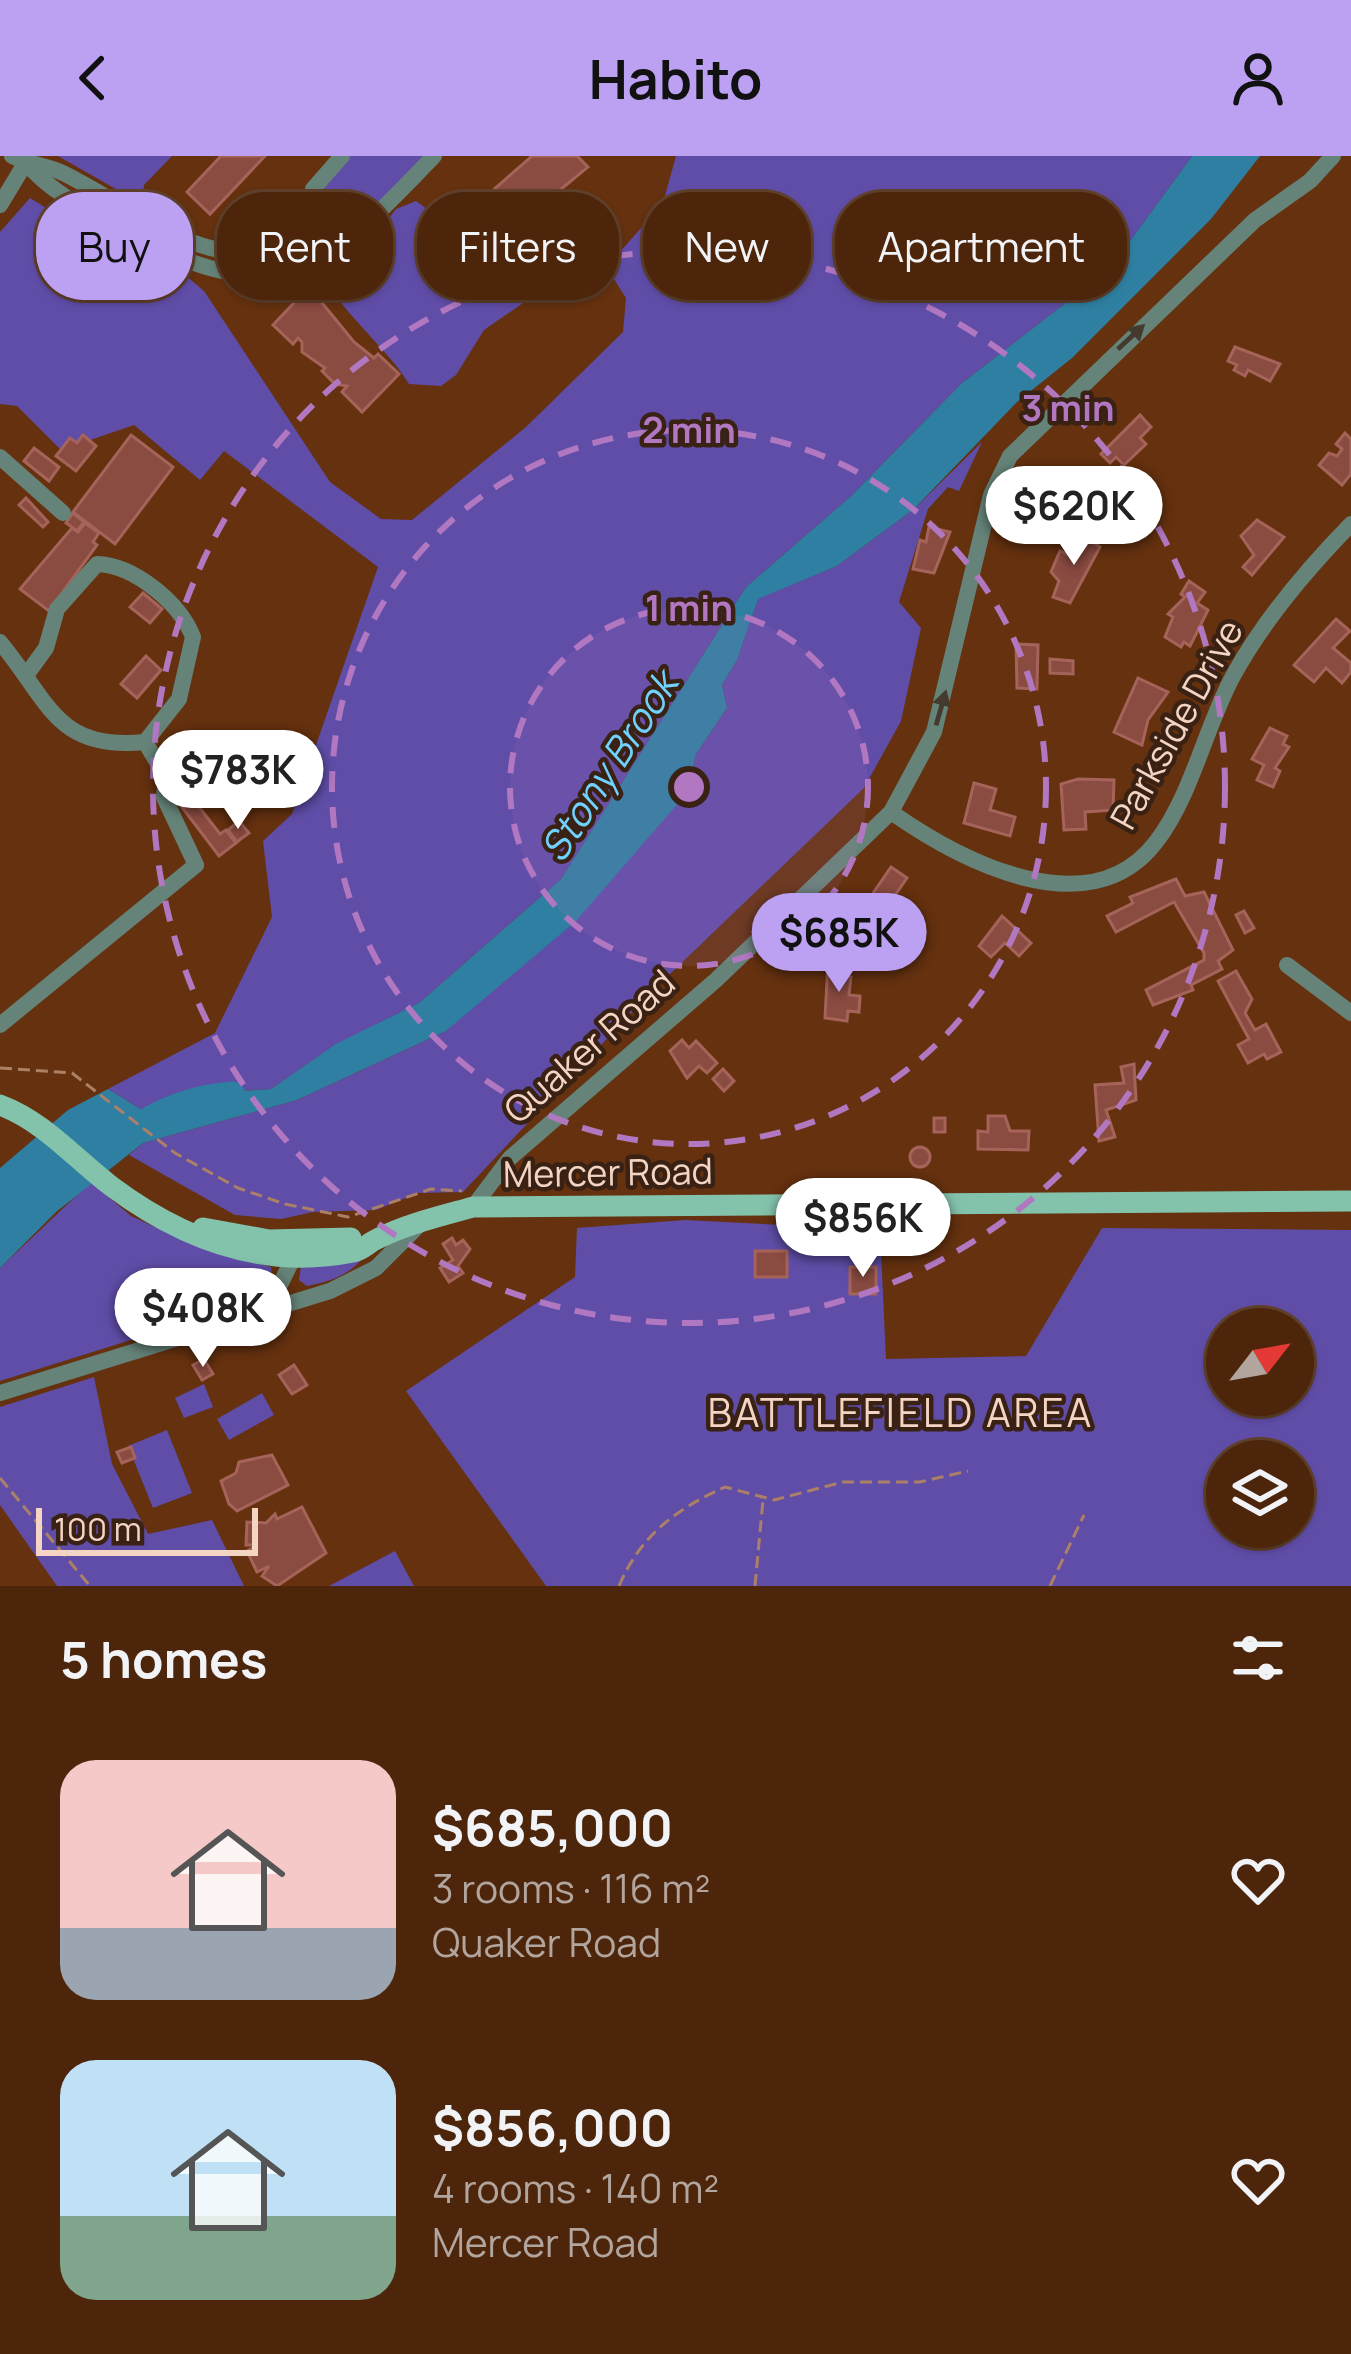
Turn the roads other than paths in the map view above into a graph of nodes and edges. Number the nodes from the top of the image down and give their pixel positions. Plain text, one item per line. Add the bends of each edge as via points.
1 (342, 156) edge
2 (434, 156) edge
3 (23, 158) edge
4 (1329, 163) edge
5 (314, 192) edge
6 (393, 199) edge
7 (0, 206) edge
8 (217, 248) edge
9 (217, 269) edge
10 (0, 457) edge
11 (63, 513) dead end
12 (1351, 524) edge
13 (0, 642) edge
14 (27, 674) junction
15 (146, 742) junction
16 (891, 812) junction
17 (1287, 965) dead end
18 (1351, 1013) edge
19 (0, 1025) edge
20 (7, 1108) edge
21 (1351, 1201) edge
22 (473, 1207) junction
23 (422, 1222) junction
24 (375, 1239) junction
25 (295, 1257) junction
26 (361, 1275) junction
27 (310, 1297) junction
28 (252, 1315) junction
29 (0, 1393) edge

1 - 5 street
2 - 6 street
3 - 7 street
3 - 8 street
3 - 9 street via 47,188 172,256
16 -> 4 street, Quaker Road via 934,732 991,495 1010,456 1255,220
10 - 11 street
12 - 16 street, Parkside Drive via 1250,647 1166,826 1131,864 1066,882 1013,877 965,860
13 - 14 street
14 - 15 street via 53,713 83,738 106,746
14 - 15 street via 46,648 57,609 97,563 137,578 163,596 194,637 179,699
15 - 19 street via 196,865
16 - 22 street, Quaker Road via 699,995 510,1158
17 - 18 street
20 - 25 main road, Mercer Road via 168,1220
21 - 22 main road, Mercer Road
22 - 23 main road, Mercer Road
23 - 24 main road, Mercer Road
23 - 26 street
24 - 25 main road, Mercer Road
24 - 26 street
25 - 27 street via 295,1286
25 - 28 street
26 - 27 street
27 - 28 street
28 - 29 street

